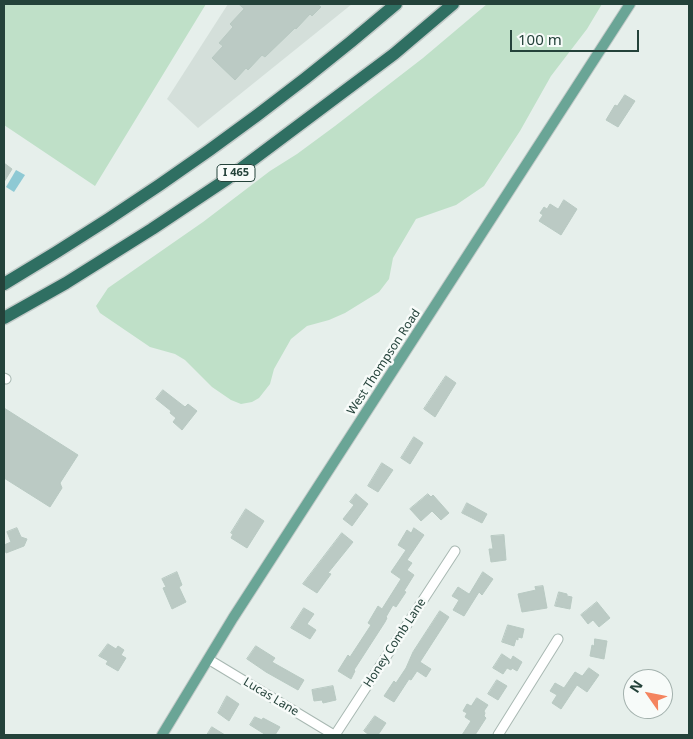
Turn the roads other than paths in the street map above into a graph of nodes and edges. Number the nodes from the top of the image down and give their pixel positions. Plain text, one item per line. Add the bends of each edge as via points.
1 (396, 4) edge
2 (453, 4) edge
3 (630, 4) edge
4 (4, 284) edge
5 (4, 318) edge
6 (455, 551) dead end
7 (558, 639) dead end
8 (208, 659) junction
9 (162, 735) edge
10 (335, 735) edge
11 (498, 735) edge

1 - 4 highway, I 465 via 305,79 223,140 110,218
2 - 5 highway, I 465 via 394,54 227,179 152,230
3 - 8 main road, West Thompson Road
6 - 10 street, Honey Comb Lane
7 - 11 street
8 - 9 main road, West Thompson Road
8 - 10 street, Lucas Lane

